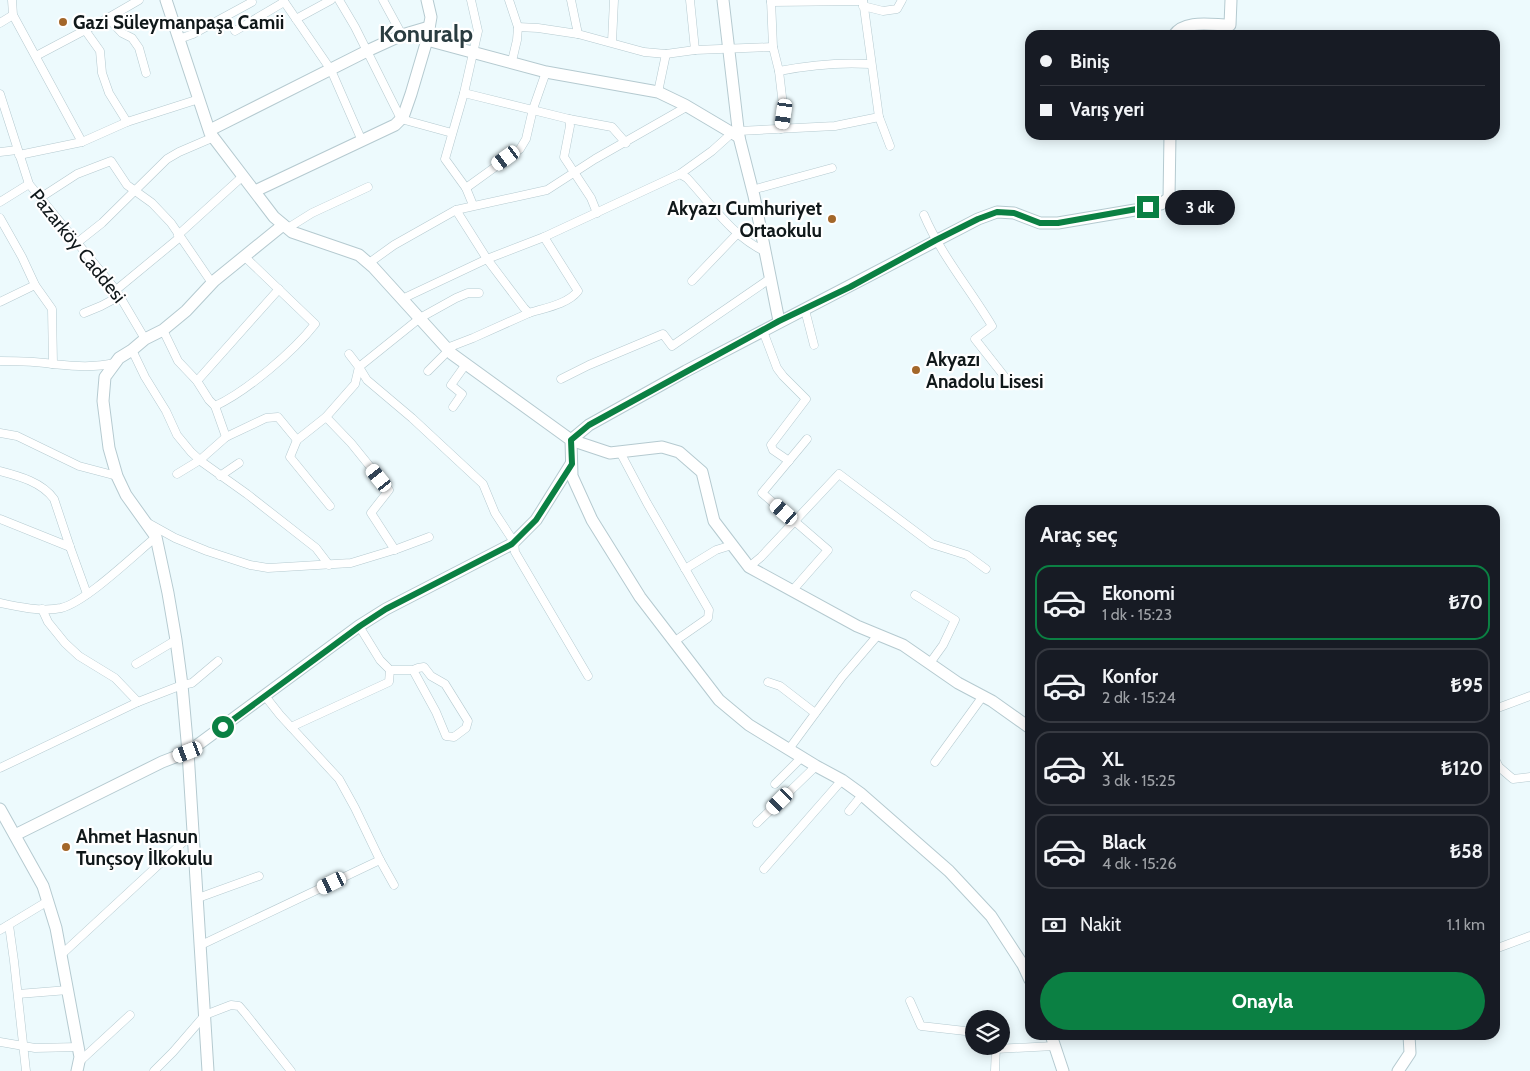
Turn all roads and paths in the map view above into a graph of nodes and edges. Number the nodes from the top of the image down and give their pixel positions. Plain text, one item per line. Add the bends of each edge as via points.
1 (12, 0) edge
2 (139, 0) edge
3 (166, 0) edge
4 (331, 0) edge
5 (339, 0) edge
6 (382, 0) edge
7 (427, 0) edge
8 (471, 0) edge
9 (508, 0) edge
10 (572, 0) edge
11 (614, 0) edge
12 (690, 0) edge
13 (723, 0) edge
14 (902, 0) edge
15 (1231, 0) edge
16 (284, 1) edge
17 (771, 1) edge
18 (252, 2) dead end
19 (863, 2) edge
20 (13, 15) junction
21 (108, 18) junction
22 (296, 19) junction
23 (0, 23) edge
24 (429, 27) junction
25 (518, 27) junction
26 (84, 30) junction
27 (235, 30) dead end
28 (1178, 30) edge
29 (578, 34) junction
30 (402, 35) junction
31 (179, 39) junction
32 (427, 40) junction
33 (612, 42) junction
34 (773, 47) junction
35 (695, 50) junction
36 (728, 50) junction
37 (367, 52) junction
38 (473, 53) junction
39 (666, 54) junction
40 (36, 56) junction
41 (512, 62) junction
42 (870, 64) junction
43 (331, 70) junction
44 (779, 71) junction
45 (546, 72) junction
46 (146, 73) dead end
47 (658, 92) junction
48 (464, 93) junction
49 (0, 94) edge
50 (199, 99) junction
51 (688, 106) junction
52 (533, 110) junction
53 (879, 117) junction
54 (401, 119) junction
55 (569, 119) junction
56 (127, 122) junction
57 (782, 129) junction
58 (452, 133) junction
59 (212, 134) junction
60 (737, 134) junction
61 (1170, 140) edge
62 (362, 141) junction
63 (82, 142) junction
64 (626, 143) junction
65 (890, 146) dead end
66 (0, 152) edge
67 (18, 153) junction
68 (832, 168) dead end
69 (574, 173) junction
70 (680, 174) junction
71 (244, 176) junction
72 (29, 184) junction
73 (368, 187) dead end
74 (466, 188) junction
75 (135, 190) junction
76 (752, 190) junction
77 (255, 191) junction
78 (40, 198) junction
79 (0, 202) edge
80 (474, 205) junction
81 (456, 210) junction
82 (596, 213) junction
83 (924, 215) dead end
84 (0, 218) edge
85 (285, 226) junction
86 (737, 234) junction
87 (179, 236) junction
88 (544, 237) junction
89 (936, 240) junction
90 (78, 242) junction
91 (766, 252) junction
92 (245, 257) junction
93 (487, 260) junction
94 (369, 263) junction
95 (771, 278) junction
96 (692, 281) dead end
97 (212, 283) junction
98 (35, 285) junction
99 (279, 289) junction
100 (118, 293) junction
101 (478, 293) dead end
102 (402, 299) junction
103 (0, 302) edge
104 (805, 310) junction
105 (529, 312) junction
106 (84, 313) dead end
107 (420, 318) junction
108 (779, 321) junction
109 (163, 330) junction
110 (764, 331) junction
111 (145, 339) junction
112 (814, 345) dead end
113 (448, 349) junction
114 (132, 350) junction
115 (349, 354) dead end
116 (0, 361) edge
117 (115, 363) junction
118 (53, 364) junction
119 (466, 364) junction
120 (360, 367) junction
121 (428, 371) dead end
122 (561, 379) dead end
123 (197, 381) junction
124 (1008, 382) dead end
125 (215, 406) junction
126 (453, 407) dead end
127 (326, 417) junction
128 (0, 433) edge
129 (226, 437) junction
130 (807, 439) dead end
131 (297, 440) junction
132 (571, 440) junction
133 (620, 452) junction
134 (200, 460) junction
135 (789, 461) junction
136 (238, 463) dead end
137 (572, 464) junction
138 (0, 472) edge
139 (177, 474) dead end
140 (117, 476) junction
141 (220, 476) junction
142 (330, 506) dead end
143 (0, 519) edge
144 (795, 521) junction
145 (146, 522) junction
146 (156, 537) junction
147 (429, 538) dead end
148 (514, 542) junction
149 (732, 545) junction
150 (70, 547) junction
151 (395, 550) junction
152 (330, 565) junction
153 (749, 567) junction
154 (685, 569) junction
155 (986, 569) dead end
156 (792, 591) junction
157 (87, 594) junction
158 (915, 595) dead end
159 (0, 603) edge
160 (42, 609) junction
161 (360, 626) junction
162 (878, 635) junction
163 (176, 640) junction
164 (674, 641) junction
165 (218, 661) dead end
166 (930, 663) junction
167 (136, 664) dead end
168 (390, 670) junction
169 (413, 670) junction
170 (588, 676) dead end
171 (768, 682) dead end
172 (182, 685) junction
173 (265, 696) junction
174 (983, 696) junction
175 (1530, 696) edge
176 (138, 702) junction
177 (1500, 707) edge
178 (815, 713) junction
179 (1025, 725) edge
180 (291, 727) junction
181 (789, 749) junction
182 (188, 752) junction
183 (802, 757) junction
184 (935, 762) dead end
185 (816, 766) junction
186 (0, 768) edge
187 (1500, 768) edge
188 (1530, 777) edge
189 (842, 780) junction
190 (775, 784) dead end
191 (862, 795) junction
192 (0, 809) edge
193 (849, 811) dead end
194 (757, 823) dead end
195 (193, 833) junction
196 (15, 834) junction
197 (380, 860) junction
198 (764, 869) dead end
199 (259, 876) dead end
200 (394, 885) dead end
201 (198, 898) junction
202 (48, 901) junction
203 (9, 925) junction
204 (0, 930) edge
205 (1530, 936) edge
206 (201, 945) junction
207 (1500, 946) edge
208 (62, 954) junction
209 (1025, 969) edge
210 (68, 990) junction
211 (18, 994) junction
212 (910, 1001) dead end
213 (130, 1015) dead end
214 (205, 1015) junction
215 (965, 1031) edge
216 (1409, 1040) edge
217 (1052, 1041) edge
218 (0, 1042) edge
219 (24, 1046) junction
220 (1010, 1046) edge
221 (78, 1047) junction
222 (996, 1055) edge
223 (78, 1067) edge
224 (26, 1071) edge
225 (154, 1071) edge
226 (208, 1071) edge
227 (291, 1071) edge
228 (995, 1071) edge
229 (1062, 1071) edge
230 (1398, 1071) edge

1 - 20 street
2 - 21 street
3 - 31 street
4 - 22 street
5 - 37 street
6 - 30 street
7 - 24 street via 431,18
8 - 38 street via 478,32
9 - 25 street
10 - 29 street
11 - 33 street
12 - 35 street
13 - 36 street
14 - 19 street via 897,9 883,11
15 - 28 street via 1230,25 1189,25
16 - 22 street
16 - 27 street
17 - 19 street
17 - 34 street
18 - 31 street
19 - 42 street
20 - 23 street
20 - 40 street
21 - 26 street
21 - 46 street via 139,48
22 - 43 street
24 - 30 street
24 - 32 street
25 - 29 street
25 - 41 street
26 - 40 street
26 - 56 street via 100,51 102,73 109,93
29 - 33 street
30 - 37 street
31 - 50 street
32 - 38 street
32 - 54 street via 412,94
33 - 39 street via 644,52
34 - 36 street
34 - 44 street
35 - 36 street
35 - 39 street
36 - 60 street
37 - 43 street
37 - 54 street
38 - 41 street
38 - 48 street
39 - 47 street
40 - 63 street
41 - 45 street
42 - 44 street via 848,63
42 - 53 street
43 - 59 street
43 - 62 street
44 - 57 street via 784,114
45 - 47 street
45 - 52 street
47 - 51 street
48 - 52 street
48 - 58 street
49 - 67 street, Pazarköy Caddesi
50 - 56 street
50 - 59 street
51 - 60 street
51 - 64 street
52 - 55 street
52 - 74 street via 526,139 520,149
53 - 57 street via 835,126
53 - 65 street
54 - 58 street
54 - 62 street
55 - 64 street via 612,127
55 - 69 street via 564,157
56 - 63 street
57 - 60 street
58 - 74 street via 445,159
59 - 71 street
59 - 75 street via 167,159
60 - 70 street
60 - 76 street
61 - 89 street via 1169,198 1161,204 1058,223 1040,223 1014,213 997,212
62 - 77 street
63 - 67 street
64 - 69 street
66 - 67 street
67 - 72 street, Pazarköy Caddesi
68 - 76 street
69 - 80 street via 547,190
69 - 82 street via 591,198
70 - 82 street
70 - 86 street
71 - 77 street
71 - 87 street
72 - 78 street, Pazarköy Caddesi
72 - 79 street
73 - 85 street
74 - 80 street
75 - 78 street via 127,185 111,161 78,174
75 - 87 street via 152,203
75 - 90 street
76 - 91 street
77 - 85 street
78 - 90 street, Pazarköy Caddesi
80 - 81 street
81 - 93 street
81 - 94 street
82 - 88 street
83 - 89 street
84 - 98 street
85 - 92 street
85 - 94 street via 292,232 359,255
86 - 91 street via 751,246
86 - 96 street
87 - 97 street
87 - 100 street
88 - 93 street
88 - 105 street via 578,291 574,296
89 - 104 street
89 - 124 street via 992,326 975,339
90 - 100 street, Pazarköy Caddesi
91 - 95 street
92 - 97 street
92 - 99 street
93 - 102 street
93 - 105 street
94 - 102 street
95 - 108 street
95 - 122 street via 672,346 663,334
97 - 109 street
98 - 103 street
98 - 118 street via 52,309
99 - 123 street
99 - 125 street via 315,324 305,338 256,380
100 - 106 street via 101,306
100 - 111 street, Pazarköy Caddesi
101 - 107 street via 456,298
102 - 107 street
104 - 108 street
104 - 112 street
105 - 113 street
107 - 113 street
107 - 120 street
108 - 110 street
109 - 111 street
109 - 123 street via 178,361
110 - 132 street via 589,425
110 - 135 street via 777,368 806,399 771,445
111 - 114 street
113 - 119 street
113 - 121 street
114 - 117 street
114 - 134 street via 177,434
115 - 120 street
116 - 118 street
117 - 118 street via 97,367
117 - 140 street via 105,377 103,401 109,448
119 - 126 street via 451,385 462,394
119 - 132 street
120 - 127 street via 355,384
120 - 148 street via 367,380 483,484 495,513
123 - 125 street
125 - 129 street
127 - 131 street
127 - 151 street via 389,490 371,513
128 - 140 street via 17,436 79,466
129 - 131 street via 266,418 278,417
129 - 134 street
130 - 135 street
131 - 142 street via 290,456
132 - 133 street via 610,453
132 - 137 street
133 - 149 street via 662,447 679,452 702,472 714,521
133 - 154 street
134 - 139 street
134 - 141 street
135 - 144 street via 762,493
136 - 141 street
137 - 148 street via 536,520
137 - 164 street via 572,476 592,520 640,597
138 - 150 street via 14,475 49,492
140 - 145 street via 126,495
141 - 152 street via 316,548
143 - 150 street
144 - 153 street
144 - 155 street via 839,474 932,544 967,555
144 - 156 street via 828,550
145 - 146 street
145 - 152 street via 175,538 250,565 268,568
146 - 157 street
146 - 163 street
147 - 151 street
148 - 161 street
148 - 170 street via 515,552
149 - 153 street
149 - 154 street via 716,550
150 - 157 street
151 - 152 street via 351,563
153 - 156 street
154 - 164 street via 709,610 708,618
156 - 162 street
157 - 160 street via 62,608
158 - 166 street via 955,620 944,645
159 - 160 street
160 - 176 street via 64,643 115,678
161 - 168 street via 380,660
161 - 173 street
162 - 166 street
162 - 178 street
163 - 167 street
163 - 172 street
164 - 181 street via 719,700 749,725
165 - 172 street via 192,683
166 - 174 street
168 - 169 street
168 - 180 street via 389,682
169 - 169 street via 446,736 454,737 466,728 468,721 445,684 424,668
171 - 178 street via 780,686
172 - 176 street
172 - 182 street
173 - 180 street
173 - 182 street
174 - 179 street
174 - 184 street
175 - 177 street
176 - 186 street
178 - 181 street
180 - 197 street via 339,779
181 - 183 street
182 - 195 street
182 - 196 street
183 - 185 street
183 - 190 street
185 - 189 street
185 - 194 street
187 - 188 street via 1513,779
189 - 191 street
189 - 198 street
191 - 193 street
191 - 209 street via 949,871 991,916
192 - 196 street
195 - 201 street
195 - 208 street
196 - 202 street
197 - 200 street
197 - 206 street
199 - 201 street
201 - 206 street
202 - 203 street
202 - 208 street
203 - 204 street
203 - 211 street
205 - 207 street
206 - 214 street
208 - 210 street
210 - 211 street
210 - 221 street
211 - 219 street
212 - 215 street via 921,1026
213 - 223 street
214 - 225 street
214 - 226 street
214 - 227 street via 231,1005 239,1006
216 - 230 street via 1410,1052
217 - 220 street
217 - 229 street
218 - 219 street
219 - 221 street
219 - 224 street
221 - 223 street
222 - 228 street

